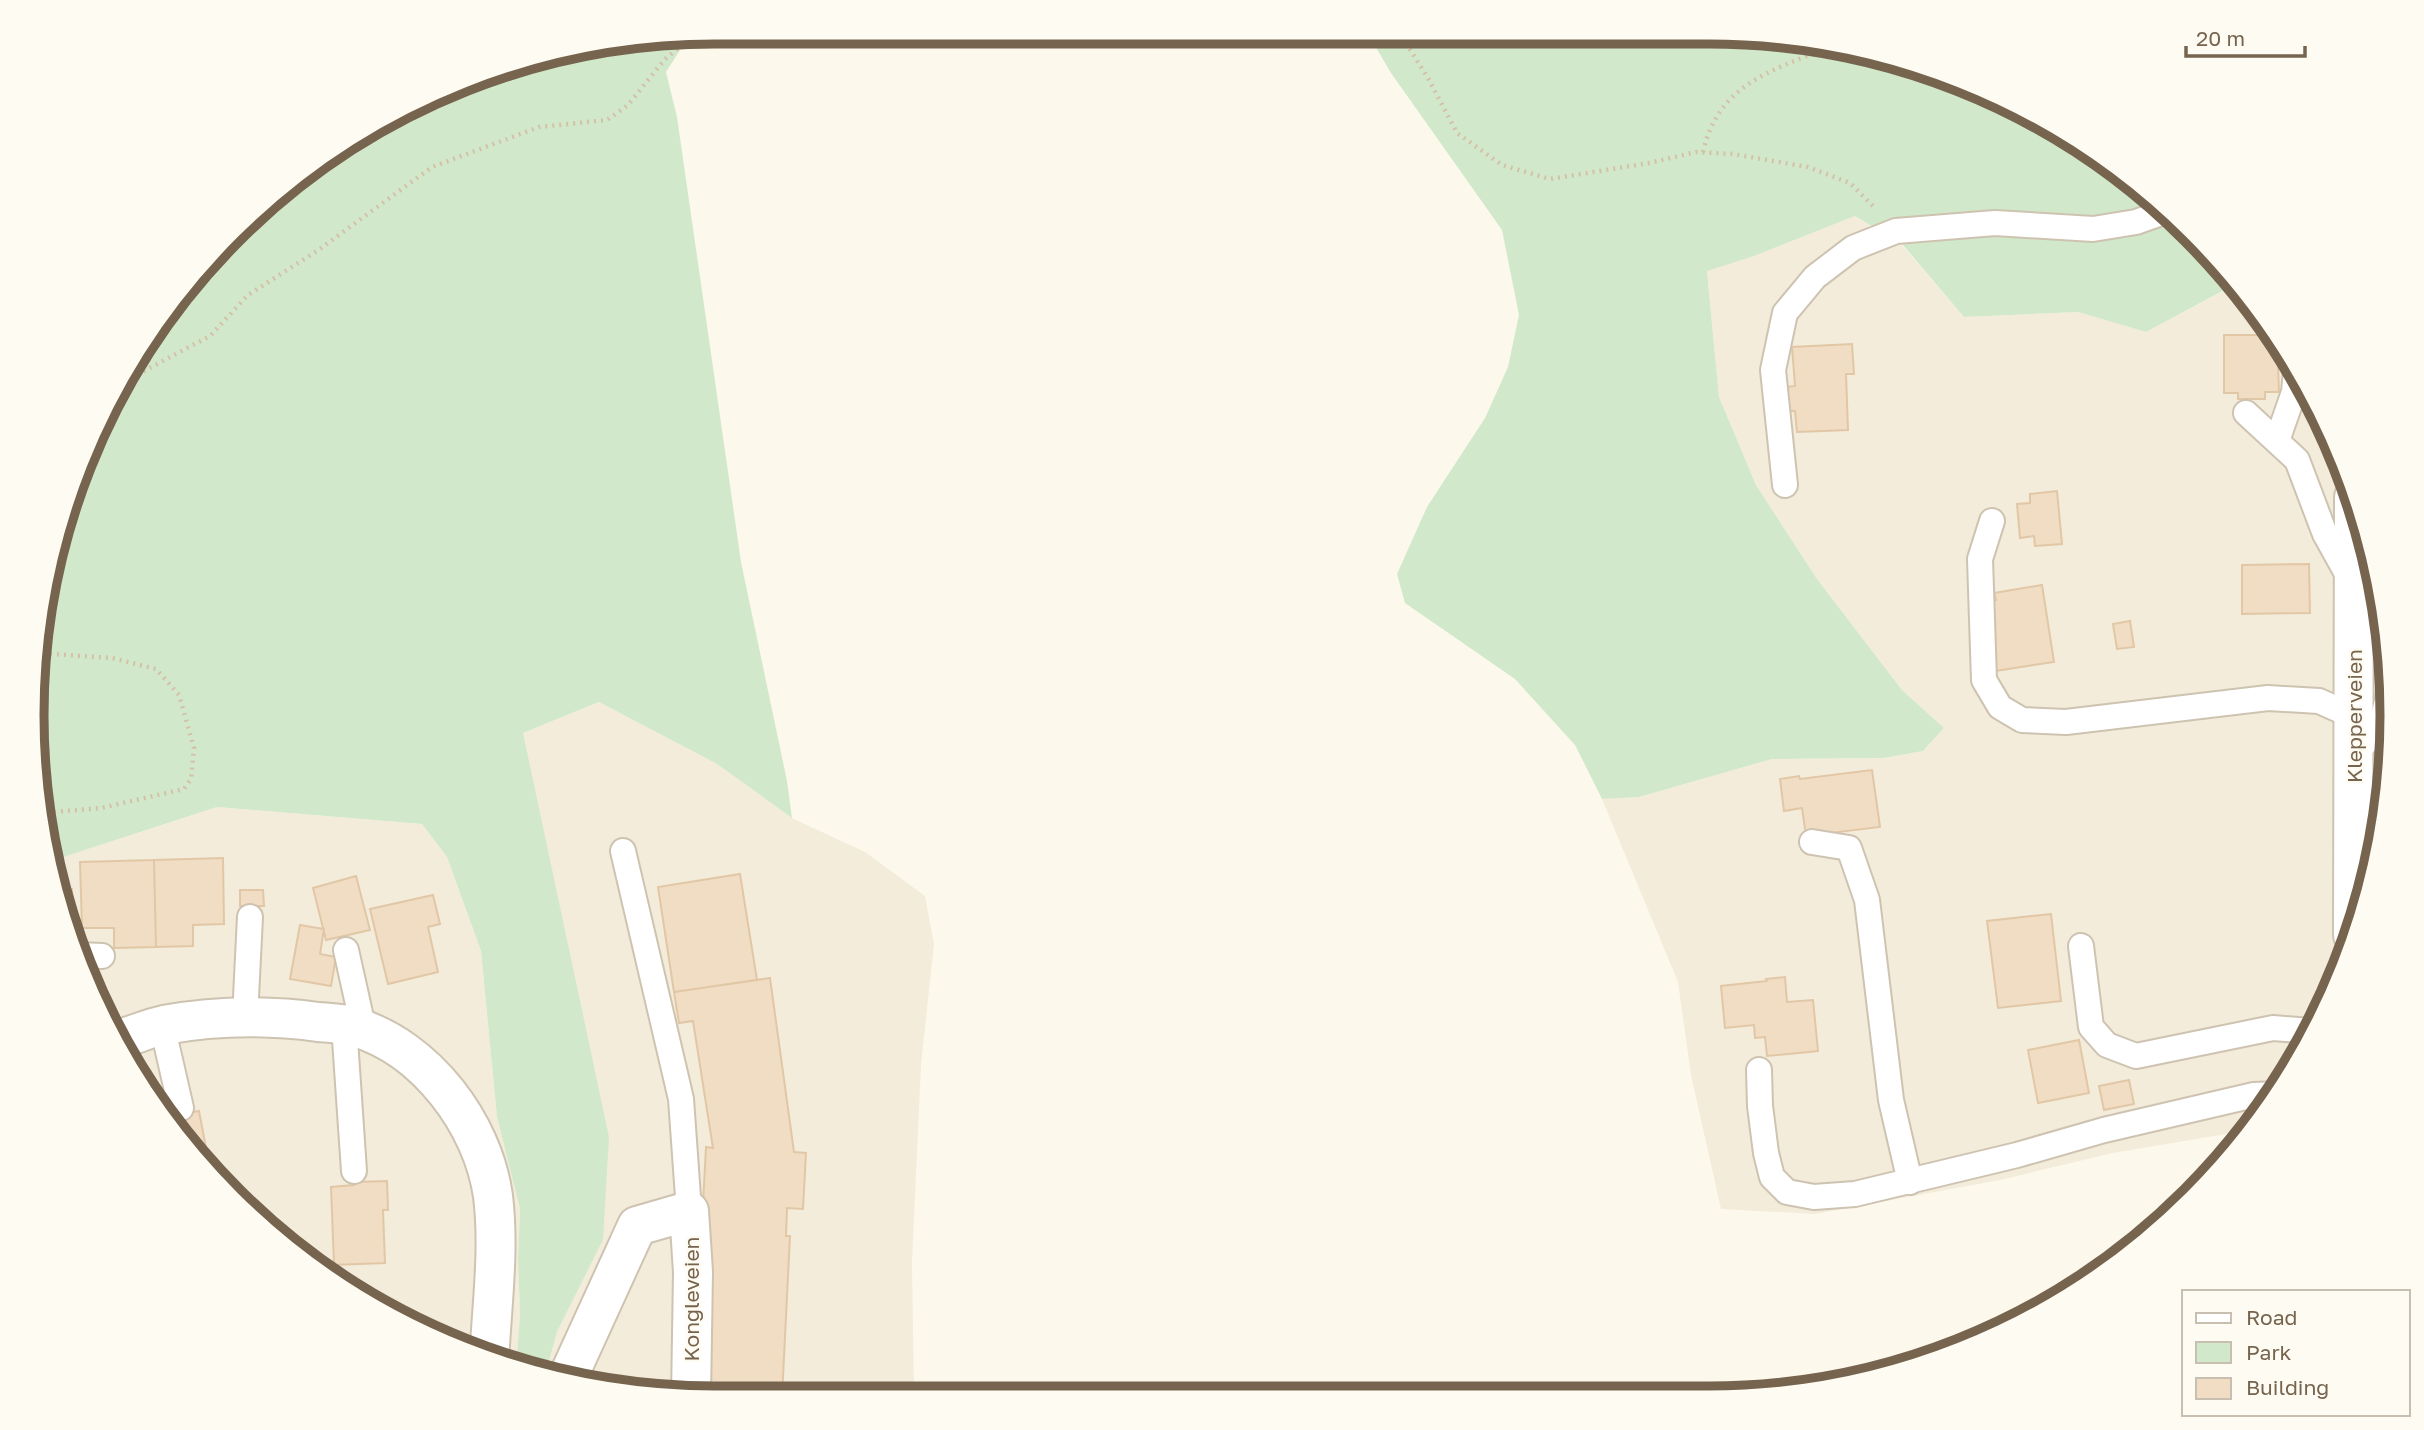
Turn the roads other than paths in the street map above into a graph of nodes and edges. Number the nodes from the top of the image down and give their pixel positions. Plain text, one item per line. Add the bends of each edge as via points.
1 (2157, 215) edge
2 (2294, 387) edge
3 (2246, 413) dead end
4 (2277, 442) junction
5 (1785, 485) dead end
6 (1992, 521) dead end
7 (2354, 530) edge
8 (2354, 586) junction
9 (2355, 718) junction
10 (2380, 725) edge
11 (2354, 756) junction
12 (1812, 842) dead end
13 (623, 851) dead end
14 (2353, 902) edge
15 (250, 917) dead end
16 (2081, 946) dead end
17 (346, 950) dead end
18 (245, 1017) junction
19 (162, 1025) junction
20 (354, 1028) junction
21 (2301, 1030) edge
22 (126, 1037) edge
23 (1759, 1070) dead end
24 (2262, 1095) edge
25 (181, 1108) dead end
26 (354, 1171) dead end
27 (1910, 1182) junction
28 (690, 1211) junction
29 (489, 1347) edge
30 (571, 1370) edge
31 (691, 1385) edge

1 - 5 lane via 2093,229 1995,223 1932,227 1889,234 1853,248 1815,277 1785,313 1773,370
2 - 4 lane
3 - 4 lane
4 - 8 lane via 2297,460 2325,534
6 - 9 lane via 1980,559 1984,680 2000,707 2022,720 2066,722 2268,698 2319,701
7 - 8 street, Klepperveien
8 - 9 street, Klepperveien
9 - 11 street, Klepperveien
10 - 11 lane
11 - 14 street, Klepperveien
12 - 27 lane via 1849,848 1867,900 1891,1100
13 - 28 lane via 681,1099
15 - 18 lane
16 - 21 lane via 2091,1027 2107,1045 2136,1056 2273,1028
17 - 20 lane
18 - 19 street
18 - 20 street
19 - 22 street
19 - 25 lane
20 - 26 lane
20 - 29 street via 403,1051 429,1073 469,1124 493,1195 496,1238
23 - 27 lane via 1766,1153 1772,1177 1787,1192 1814,1197 1855,1195
24 - 27 lane via 2104,1130
28 - 30 street, Kongleveien via 636,1226
28 - 31 street, Kongleveien

